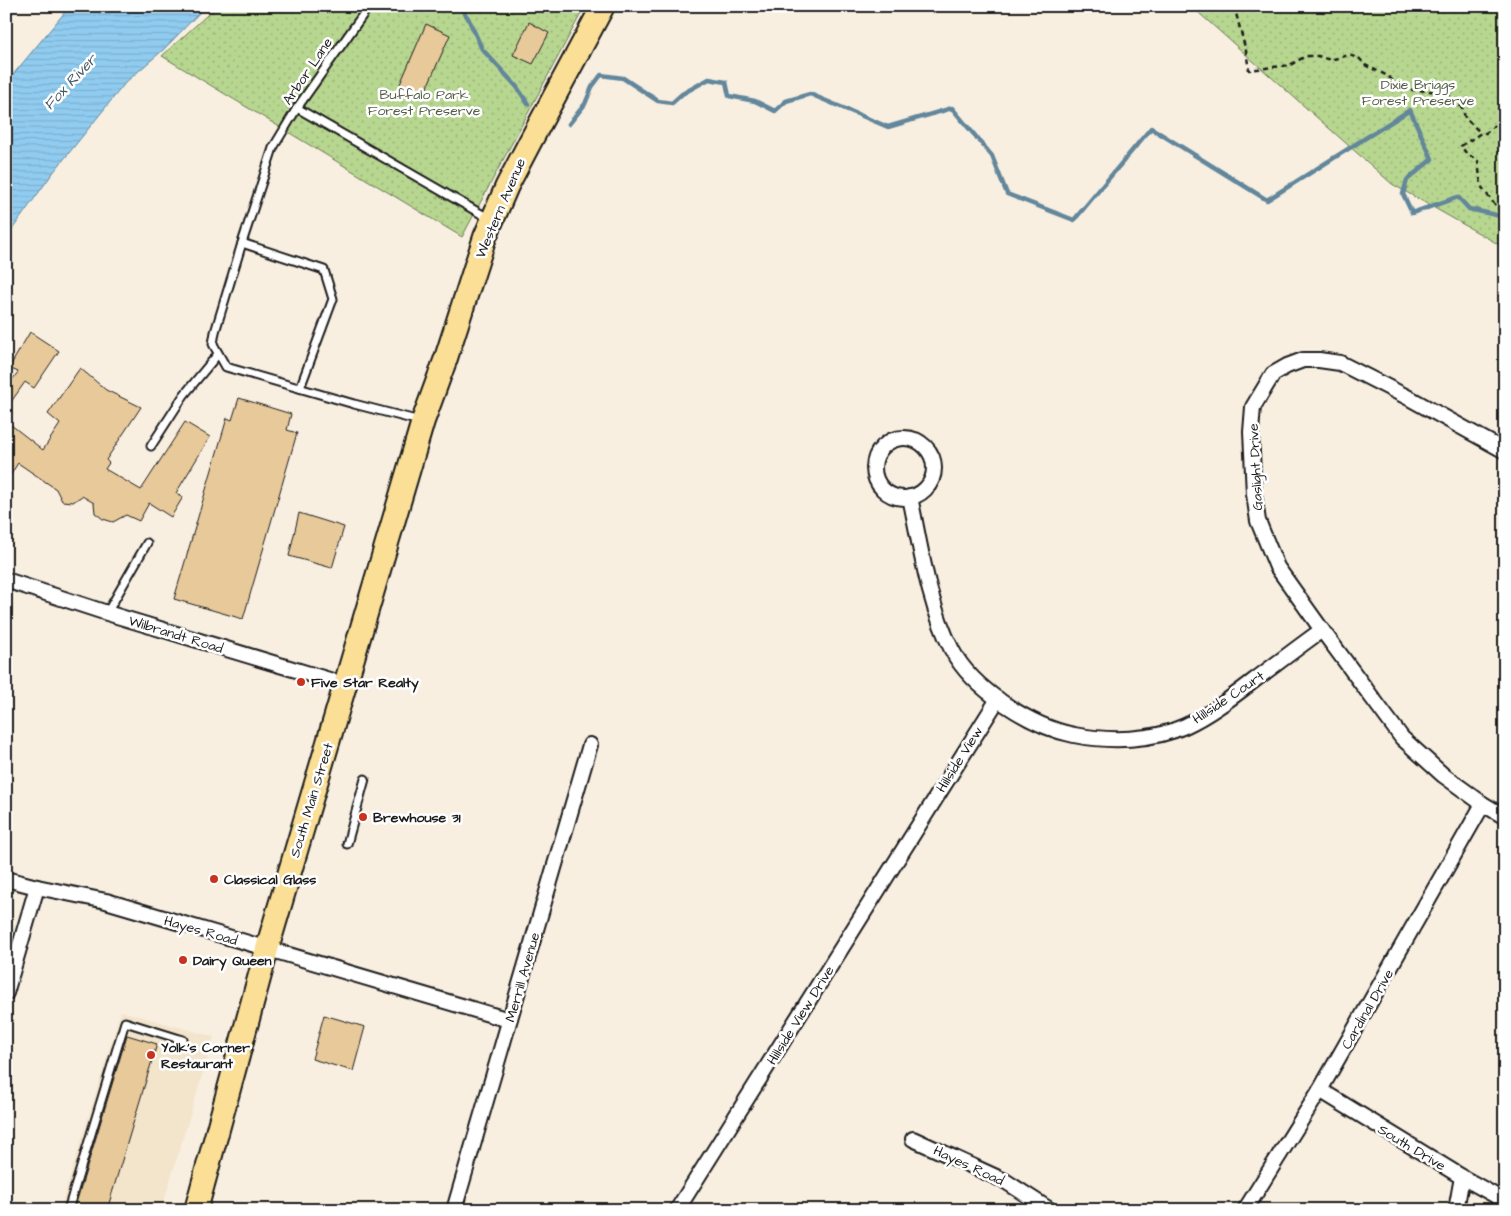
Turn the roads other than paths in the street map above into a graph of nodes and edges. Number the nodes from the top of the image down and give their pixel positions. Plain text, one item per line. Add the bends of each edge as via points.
1 (369, 6) edge
2 (603, 6) edge
3 (297, 108) junction
4 (493, 220) junction
5 (242, 243) junction
6 (218, 354) junction
7 (300, 388) junction
8 (423, 421) junction
9 (151, 446) dead end
10 (1505, 451) edge
11 (910, 497) junction
12 (147, 543) dead end
13 (6, 580) edge
14 (107, 613) junction
15 (1322, 630) junction
16 (346, 685) junction
17 (998, 700) junction
18 (590, 745) dead end
19 (365, 779) dead end
20 (1482, 804) junction
21 (1505, 817) edge
22 (921, 819) joint
23 (347, 844) dead end
24 (6, 879) edge
25 (37, 887) junction
26 (267, 949) junction
27 (6, 993) edge
28 (509, 1020) junction
29 (183, 1040) dead end
30 (1320, 1090) junction
31 (913, 1139) dead end
32 (1462, 1177) junction
33 (1505, 1201) edge
34 (68, 1210) edge
35 (196, 1210) edge
36 (454, 1210) edge
37 (677, 1210) edge
38 (1050, 1210) edge
39 (1245, 1210) edge
40 (1456, 1210) edge

1 - 3 lane, Arbor Lane
2 - 4 main road, Western Avenue via 530,142
3 - 4 lane
3 - 5 lane, Arbor Lane via 276,141
4 - 8 main road, Western Avenue
5 - 6 lane, Arbor Lane via 215,332 213,344
5 - 7 lane via 324,270 333,299
6 - 7 lane via 226,367
6 - 9 lane via 184,395
7 - 8 lane
8 - 16 main road, South Main Street
10 - 15 street, Gaslight Drive via 1340,363 1303,360 1273,374 1253,407 1251,432 1258,521 1277,566
11 - 11 street via 921,493 929,484 933,462 920,443 898,439 887,443 879,452 874,462 874,474 888,493
11 - 17 street, Hillside Court via 929,591 942,629 953,652 974,679
12 - 14 lane
13 - 14 street, Wilbrandt Road
14 - 16 street, Wilbrandt Road
15 - 17 street, Hillside Court via 1222,704 1185,726 1148,737 1110,740 1072,735 1034,722
15 - 20 street, Gaslight Drive via 1402,738
16 - 26 main road, South Main Street
17 - 22 street, Hillside View
18 - 28 street, Merrill Avenue
19 - 23 lane
20 - 21 street, Gaslight Drive
20 - 30 street, Cardinal Drive
22 - 37 street, Hillside View Drive
24 - 25 street, Hayes Road
25 - 26 street, Hayes Road via 106,901
25 - 27 street
26 - 28 street, Hayes Road
26 - 35 main road, South Main Street
28 - 36 street, Merrill Avenue
29 - 34 lane via 125,1022
30 - 32 street, South Drive
30 - 39 street, Cardinal Drive
31 - 38 street, Hayes Road via 1004,1181
32 - 33 street, South Drive
32 - 40 street

